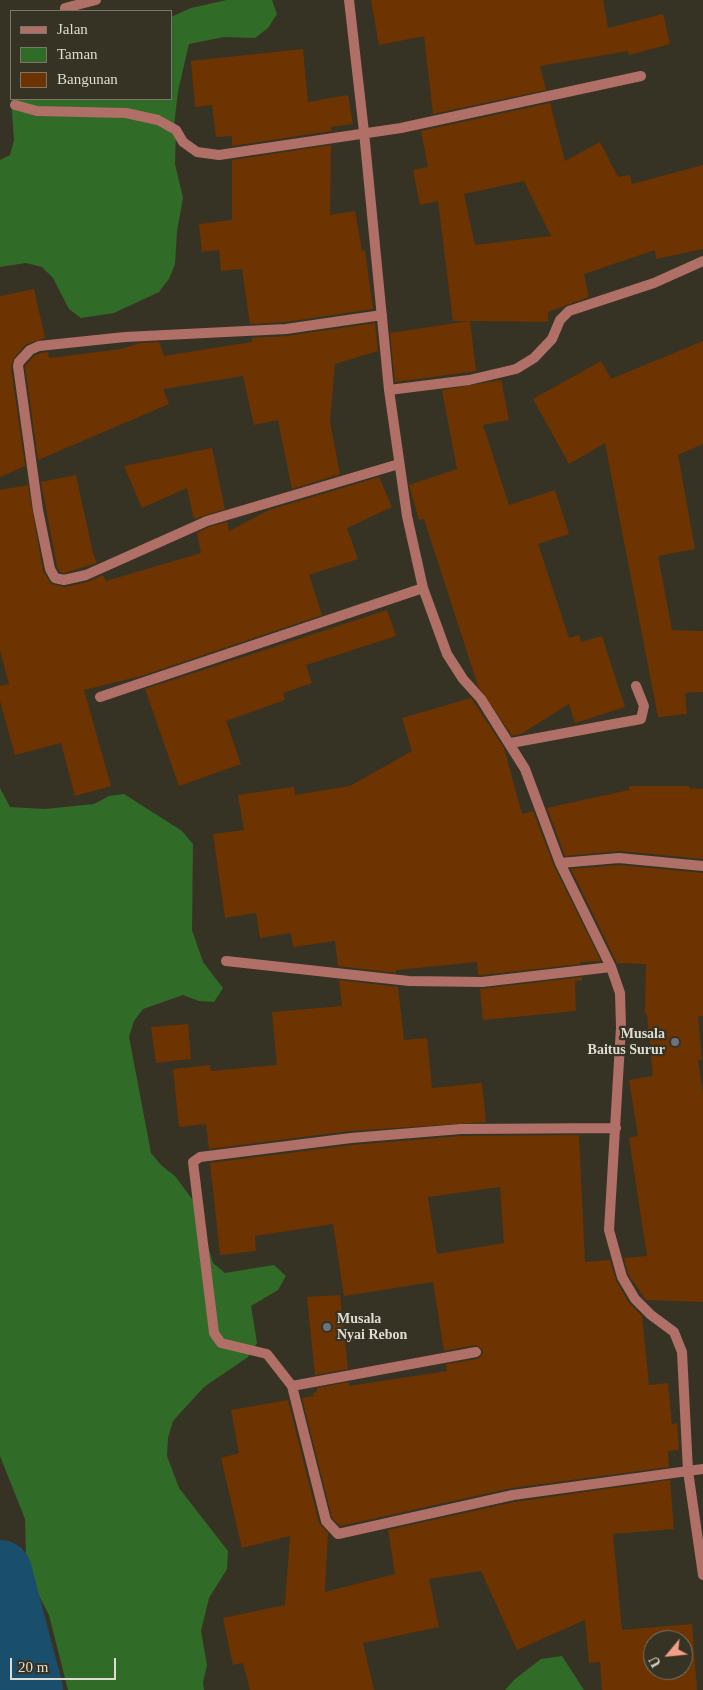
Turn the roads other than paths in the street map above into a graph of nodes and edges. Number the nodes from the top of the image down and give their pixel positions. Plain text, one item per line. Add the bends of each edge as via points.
1 (96, 0) edge
2 (349, 0) edge
3 (65, 10) edge
4 (640, 76) dead end
5 (15, 105) dead end
6 (364, 132) junction
7 (703, 261) edge
8 (382, 315) junction
9 (389, 390) junction
10 (399, 464) junction
11 (423, 588) junction
12 (636, 686) dead end
13 (100, 697) dead end
14 (510, 743) junction
15 (560, 863) junction
16 (703, 866) edge
17 (226, 961) dead end
18 (610, 967) junction
19 (616, 1128) junction
20 (476, 1352) dead end
21 (292, 1386) junction
22 (703, 1469) edge
23 (688, 1471) junction
24 (703, 1575) edge

1 - 3 street
2 - 6 street
4 - 6 street via 401,128
5 - 6 street via 36,112 126,113 158,120 176,130 183,142 197,152 219,155
6 - 8 street
7 - 9 street via 654,282 569,311 560,320 552,339 534,358 516,369 461,381
8 - 9 street
8 - 10 street via 286,329 125,337 39,346 30,350 18,366 38,510 50,569 55,578 64,580 86,575 207,521
9 - 10 street
10 - 11 street via 406,516
11 - 13 street
11 - 14 street via 448,654 463,680
12 - 14 street via 644,706 641,719
14 - 15 street via 525,769
15 - 16 street via 619,858
15 - 18 street
17 - 18 street via 418,981 482,982
18 - 19 street via 620,993 621,1019
19 - 21 street via 451,1130 351,1138 200,1157 193,1162 214,1333 221,1343 267,1354
19 - 23 street via 609,1230 622,1277 635,1299 651,1316 674,1332 679,1342
20 - 21 street
21 - 23 street via 326,1521 338,1534 513,1495
22 - 23 street
23 - 24 street

